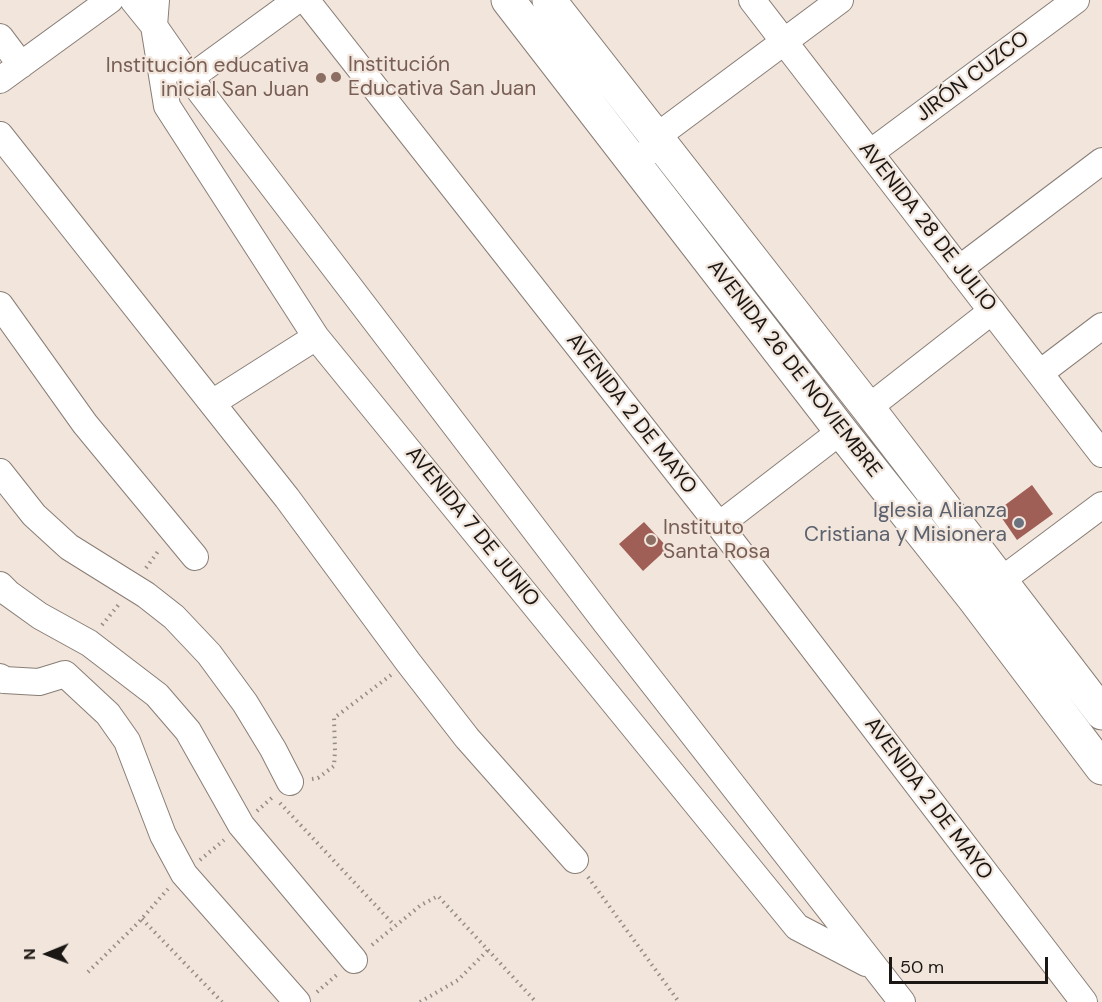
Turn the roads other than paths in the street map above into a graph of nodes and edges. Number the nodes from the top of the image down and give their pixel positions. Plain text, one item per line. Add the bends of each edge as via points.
1 (110, 0) edge
2 (133, 0) edge
3 (156, 0) edge
4 (508, 0) edge
5 (549, 0) edge
6 (752, 0) edge
7 (840, 0) edge
8 (1076, 0) edge
9 (307, 1) edge
10 (154, 26) junction
11 (0, 37) edge
12 (784, 41) junction
13 (21, 65) junction
14 (190, 78) junction
15 (0, 80) edge
16 (0, 135) edge
17 (656, 137) junction
18 (870, 153) junction
19 (1102, 160) edge
20 (640, 170) junction
21 (959, 269) junction
22 (0, 305) edge
23 (992, 311) junction
24 (1102, 326) edge
25 (316, 337) junction
26 (1040, 374) junction
27 (212, 402) junction
28 (868, 408) junction
29 (842, 431) junction
30 (1102, 454) edge
31 (0, 472) edge
32 (1102, 505) edge
33 (719, 525) junction
34 (195, 557) dead end
35 (0, 585) edge
36 (988, 590) junction
37 (0, 677) edge
38 (1102, 713) edge
39 (1102, 768) edge
40 (282, 789) road end
41 (575, 860) road end
42 (354, 960) dead end
43 (874, 967) junction
44 (297, 1002) edge
45 (902, 1002) edge
46 (1084, 1002) edge

1 - 13 street
2 - 10 street, AVENIDA 7 DE JUNIO
3 - 10 street
4 - 20 main road, AVENIDA 26 DE NOVIEMBRE
5 - 17 main road, AVENIDA 26 DE NOVIEMBRE
6 - 12 street, AVENIDA 28 DE JULIO
7 - 12 street
8 - 18 street, JIRÓN CUZCO
9 - 14 street
9 - 33 street, AVENIDA 2 DE MAYO
10 - 14 street, AVENIDA 7 DE JUNIO
10 - 25 street, AVENIDA 7 DE JUNIO via 167,106
11 - 13 street
12 - 17 street
12 - 18 street, AVENIDA 28 DE JULIO
13 - 15 street
14 - 43 street, AVENIDA 7 DE JUNIO
16 - 27 street
17 - 20 street
17 - 28 main road, AVENIDA 26 DE NOVIEMBRE
18 - 21 street, AVENIDA 28 DE JULIO
19 - 21 street
20 - 29 main road, AVENIDA 26 DE NOVIEMBRE
21 - 23 street, AVENIDA 28 DE JULIO
22 - 34 street via 85,424
23 - 26 street, AVENIDA 28 DE JULIO
23 - 28 street
24 - 26 street
25 - 27 street
25 - 43 street, AVENIDA 7 DE JUNIO via 797,927
26 - 30 street, AVENIDA 28 DE JULIO
27 - 41 street via 467,738
28 - 36 main road, AVENIDA 26 DE NOVIEMBRE
29 - 33 street
29 - 36 main road, AVENIDA 26 DE NOVIEMBRE
31 - 40 street via 33,515 69,547 174,616 209,654 273,749
32 - 36 street
33 - 46 street, AVENIDA 2 DE MAYO
35 - 42 street via 40,616 89,643 157,695 188,730 241,825
36 - 38 main road, AVENIDA 26 DE NOVIEMBRE
36 - 39 main road, AVENIDA 26 DE NOVIEMBRE
37 - 44 street via 39,682 64,674 108,714 127,741 163,835 184,874
43 - 45 street, AVENIDA 7 DE JUNIO

